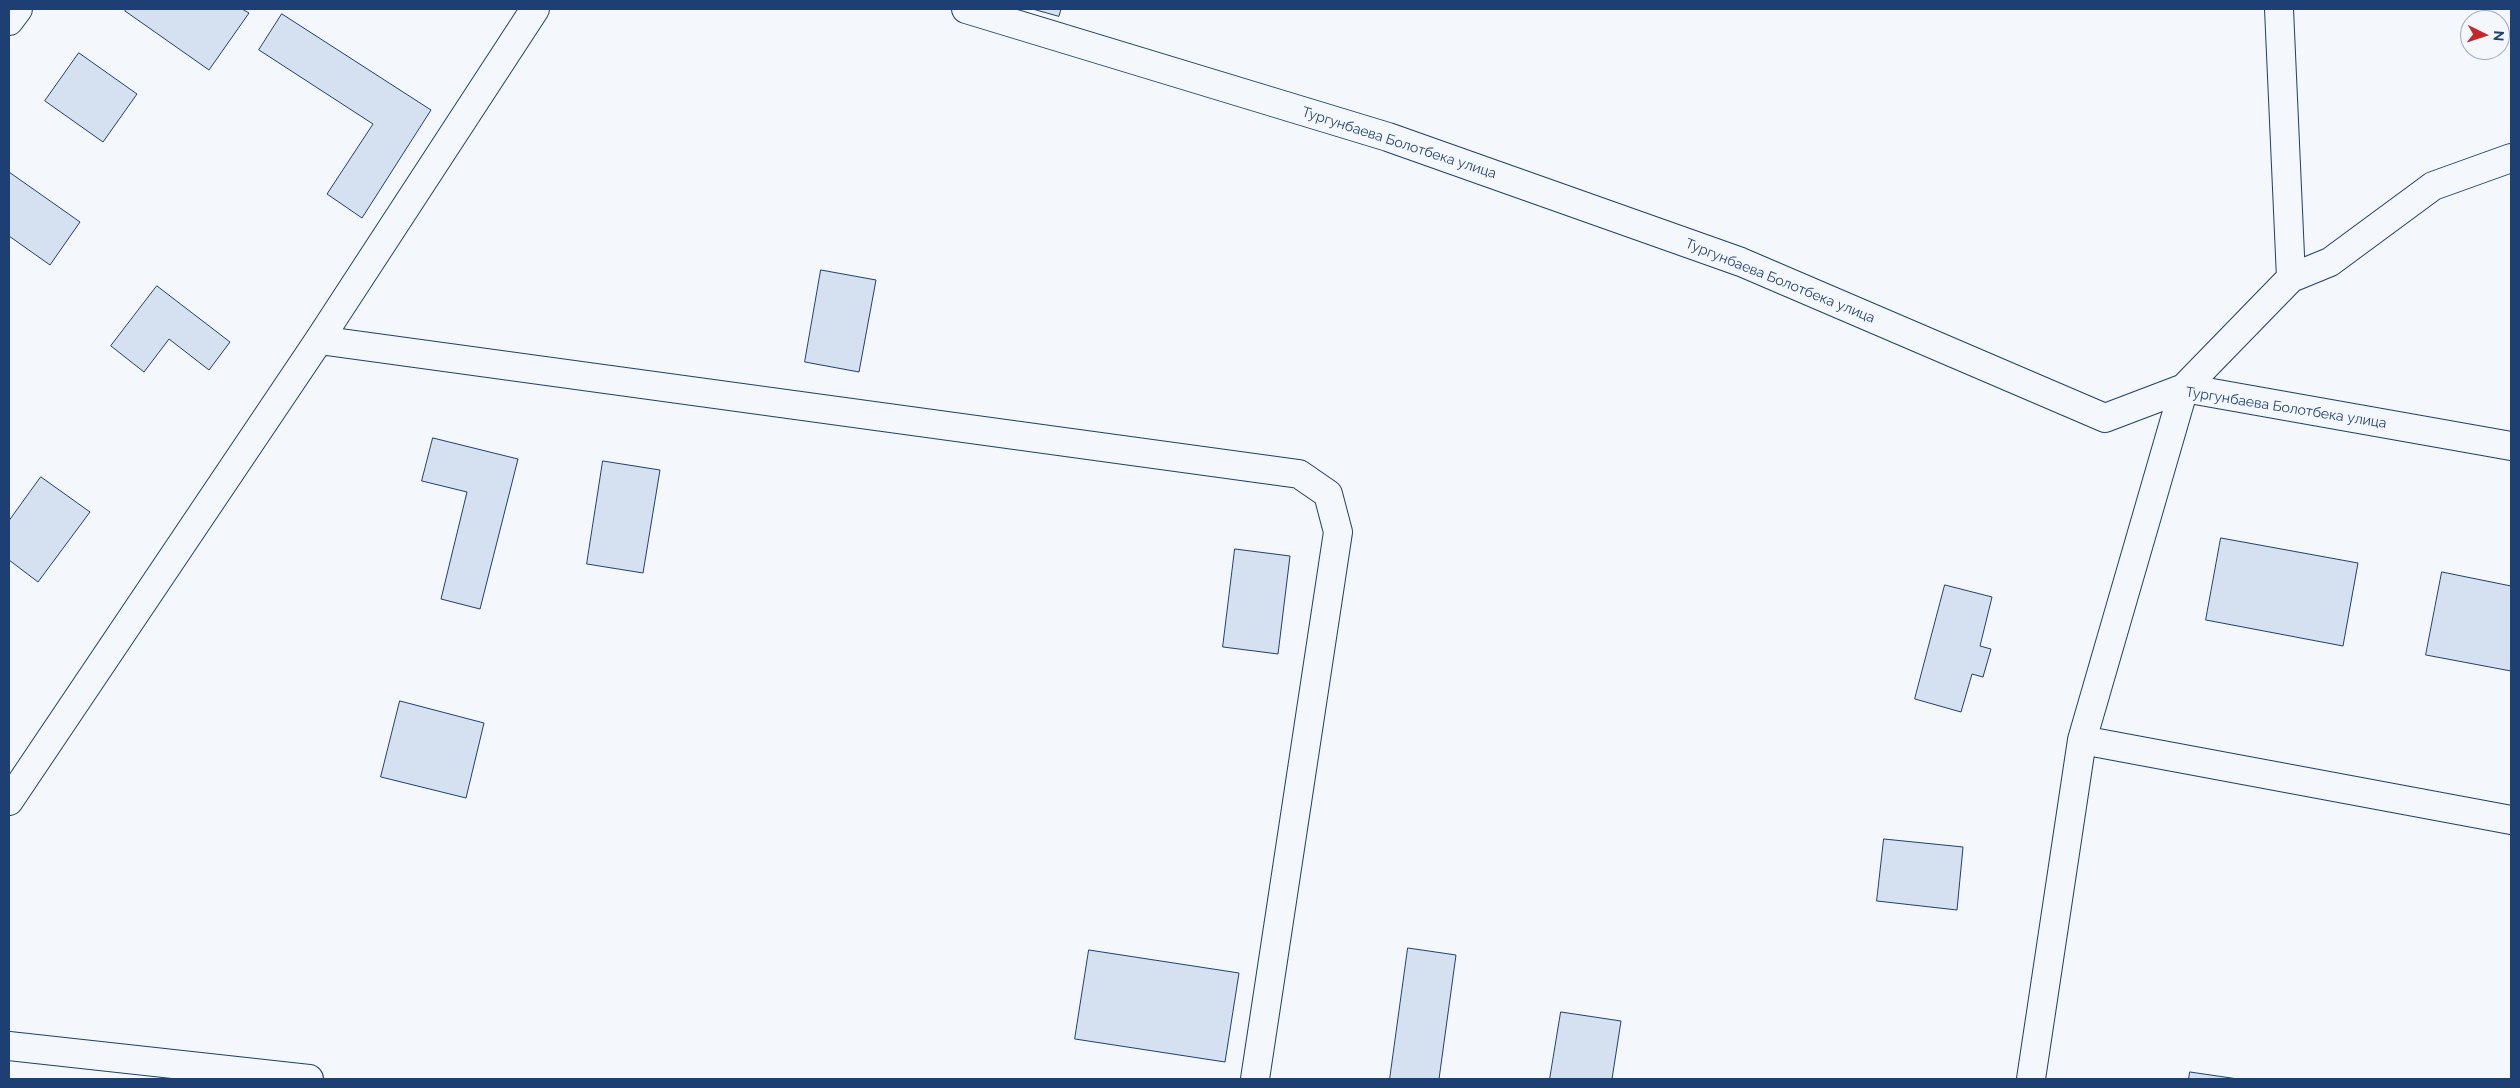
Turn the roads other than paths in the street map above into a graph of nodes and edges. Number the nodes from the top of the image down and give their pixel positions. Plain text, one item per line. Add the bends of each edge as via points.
1 (18, 9) edge
2 (535, 9) edge
3 (966, 9) edge
4 (2280, 9) edge
5 (9, 21) edge
6 (2511, 158) edge
7 (2291, 278) junction
8 (319, 340) junction
9 (2184, 388) junction
10 (2511, 446) edge
11 (2082, 740) junction
12 (9, 801) edge
13 (2511, 820) edge
14 (9, 1046) edge
15 (309, 1079) edge
16 (1255, 1079) edge
17 (2031, 1079) edge

1 - 5 street
2 - 8 street
3 - 9 street, Тургунбаева Болотбека улица via 1388,137 1740,262 2105,418
4 - 7 street
6 - 7 street via 2432,186 2330,262
7 - 9 street
8 - 12 street
8 - 16 street via 1299,474 1328,494 1338,532
9 - 10 street, Тургунбаева Болотбека улица
9 - 11 street
11 - 13 street
11 - 17 street
14 - 15 street

